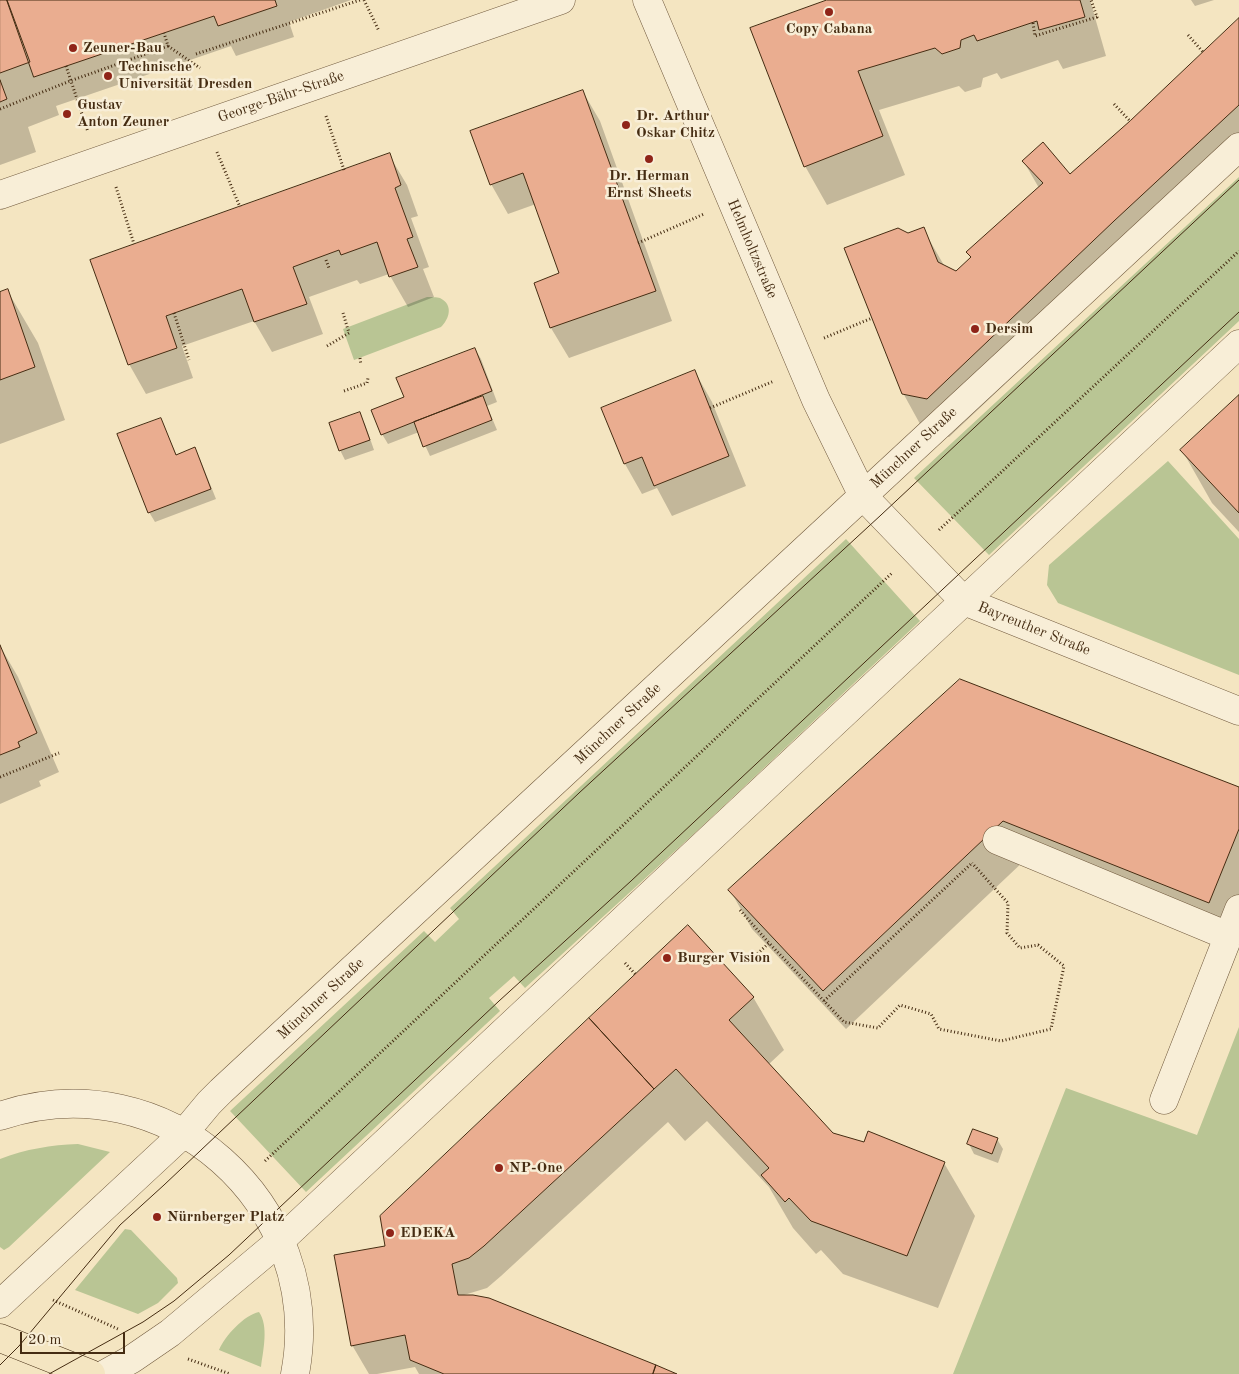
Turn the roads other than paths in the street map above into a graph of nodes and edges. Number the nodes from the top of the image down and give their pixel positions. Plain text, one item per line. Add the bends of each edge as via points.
1 (561, 0) edge
2 (647, 0) edge
3 (1239, 147) edge
4 (0, 195) edge
5 (1239, 344) edge
6 (863, 496) junction
7 (964, 601) junction
8 (1239, 711) edge
9 (997, 840) dead end
10 (1239, 909) edge
11 (1228, 936) junction
12 (1164, 1100) dead end
13 (0, 1116) edge
14 (184, 1133) junction
15 (281, 1240) junction
16 (10, 1295) edge
17 (0, 1338) edge
18 (91, 1374) edge
19 (105, 1374) edge
20 (295, 1374) edge

1 - 4 street, George-Bähr-Straße
2 - 6 street, Helmholtzstraße via 816,400
3 - 6 street, Münchner Straße
5 - 7 street
6 - 7 street, Bayreuther Straße
6 - 14 street, Münchner Straße via 215,1097
7 - 8 street, Bayreuther Straße
7 - 15 street
9 - 11 street
10 - 11 street
11 - 12 street
13 - 14 street via 40,1106 107,1106 155,1120
14 - 15 street via 223,1161 243,1181 270,1218
14 - 16 street, Münchner Straße
15 - 19 street via 170,1333
15 - 20 street via 297,1296 299,1337
17 - 18 main road

